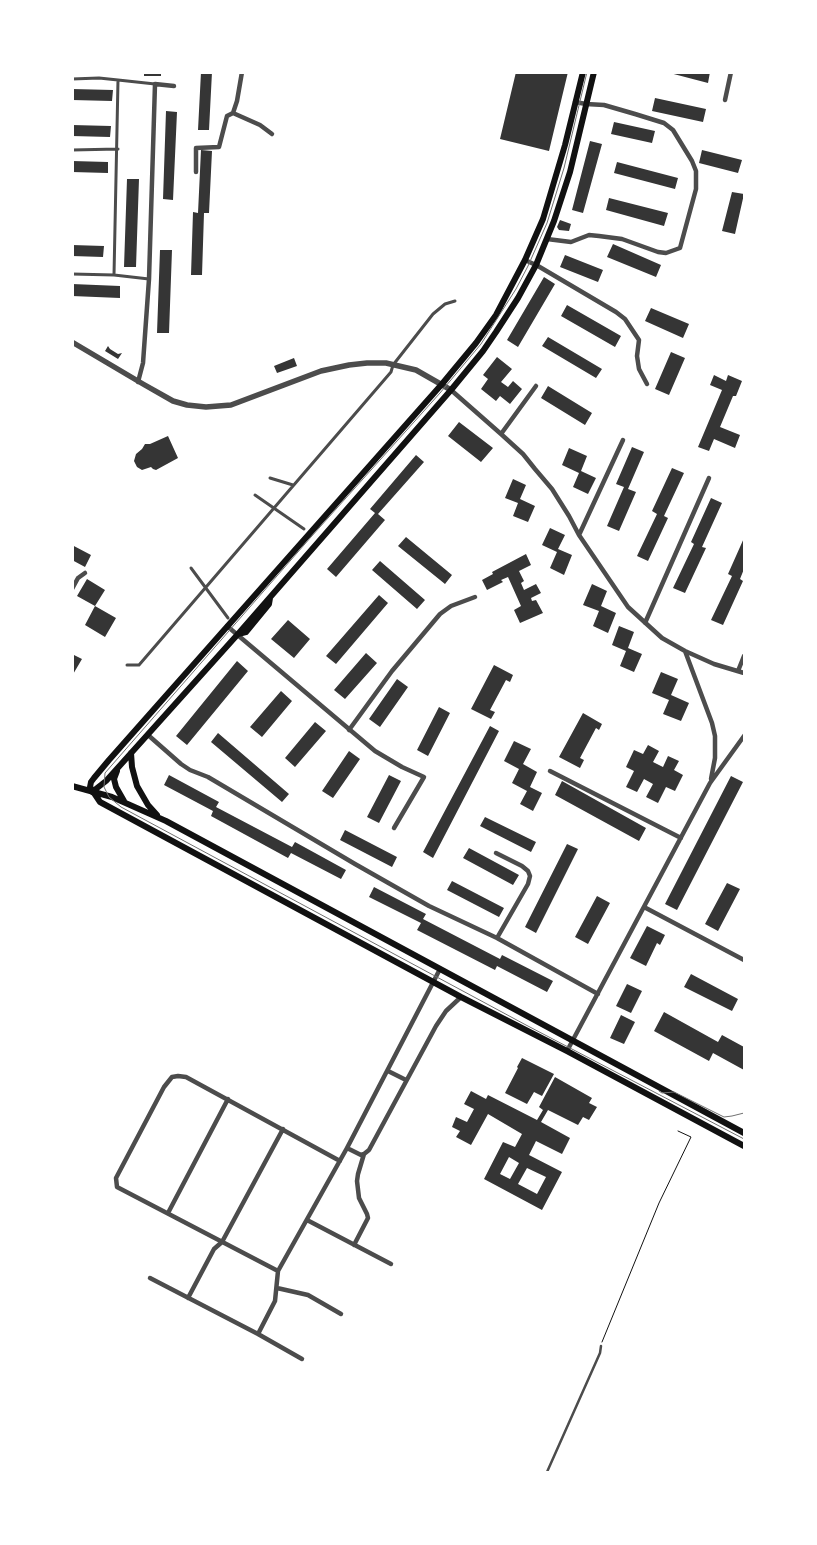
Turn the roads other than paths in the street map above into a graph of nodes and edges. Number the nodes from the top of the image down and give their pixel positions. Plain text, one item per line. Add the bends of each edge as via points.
1 (242, 72) edge
2 (583, 72) edge
3 (594, 72) edge
4 (731, 72) edge
5 (72, 78) edge
6 (118, 80) junction
7 (154, 84) junction
8 (174, 86) dead end
9 (725, 100) dead end
10 (575, 102) junction
11 (586, 104) junction
12 (233, 113) junction
13 (272, 134) dead end
14 (118, 149) junction
15 (72, 150) edge
16 (196, 172) dead end
17 (547, 239) junction
18 (525, 260) junction
19 (536, 265) junction
20 (72, 274) edge
21 (114, 275) junction
22 (149, 279) junction
23 (455, 301) dead end
24 (72, 342) edge
25 (393, 364) junction
26 (138, 382) junction
27 (442, 384) junction
28 (647, 384) dead end
29 (536, 386) dead end
30 (451, 390) junction
31 (502, 434) junction
32 (623, 440) dead end
33 (270, 478) dead end
34 (709, 478) dead end
35 (293, 485) junction
36 (255, 496) dead end
37 (273, 508) junction
38 (304, 529) dead end
39 (579, 535) junction
40 (191, 568) dead end
41 (85, 573) dead end
42 (205, 587) junction
43 (72, 589) edge
44 (475, 598) dead end
45 (228, 618) dead end
46 (645, 624) junction
47 (227, 626) junction
48 (238, 634) junction
49 (685, 651) junction
50 (744, 656) edge
51 (127, 665) dead end
52 (738, 671) junction
53 (744, 673) edge
54 (349, 730) junction
55 (148, 735) junction
56 (744, 736) edge
57 (131, 753) junction
58 (118, 768) junction
59 (550, 771) dead end
60 (710, 783) junction
61 (72, 786) edge
62 (92, 792) junction
63 (124, 802) junction
64 (166, 821) junction
65 (394, 828) dead end
66 (681, 838) junction
67 (496, 853) dead end
68 (644, 907) junction
69 (497, 938) junction
70 (744, 960) edge
71 (440, 969) junction
72 (432, 982) junction
73 (598, 994) junction
74 (461, 997) junction
75 (573, 1040) junction
76 (567, 1051) junction
77 (388, 1071) junction
78 (406, 1080) junction
79 (228, 1099) junction
80 (283, 1130) junction
81 (744, 1132) edge
82 (744, 1146) edge
83 (348, 1148) junction
84 (364, 1154) junction
85 (340, 1161) junction
86 (168, 1213) junction
87 (307, 1220) junction
88 (222, 1242) junction
89 (354, 1245) junction
90 (390, 1264) dead end
91 (278, 1271) junction
92 (150, 1278) dead end
93 (277, 1288) junction
94 (188, 1298) junction
95 (341, 1314) dead end
96 (258, 1334) junction
97 (601, 1346) road end
98 (302, 1358) dead end
99 (547, 1472) edge

1 - 12 street
2 - 10 main road
3 - 11 main road
4 - 9 street
5 - 6 street
6 - 7 street
6 - 14 street
7 - 8 street
7 - 22 street
10 - 11 street
10 - 18 main road via 543,219
11 - 17 main road via 562,198
11 - 17 street via 604,105 635,114 673,130 692,161 697,178 684,237 680,248 666,253 610,237 589,235 571,242
12 - 13 street
12 - 16 street via 227,116 219,147 196,148
14 - 15 street
14 - 21 street
17 - 19 main road
18 - 19 street
18 - 27 main road via 496,315
19 - 28 street via 625,319 639,340 639,369
19 - 30 main road via 496,332
20 - 21 street
21 - 22 street
22 - 26 street via 143,364
23 - 25 street via 445,304 433,314
24 - 26 street
25 - 26 street via 367,363 321,371 237,403 220,406 181,404
25 - 27 street via 416,370
25 - 35 street via 392,372
27 - 30 street
27 - 47 main road
29 - 31 street
30 - 31 street
30 - 48 main road via 270,596 269,604 246,632
31 - 39 street via 552,490
32 - 39 street
33 - 35 street
34 - 46 street
35 - 37 street
36 - 37 street
37 - 38 street
37 - 42 street
39 - 46 street via 628,607
40 - 42 street
41 - 43 street
42 - 45 street
42 - 51 street via 139,665
44 - 54 street via 451,606 440,614 392,671
46 - 49 street
47 - 48 street
47 - 62 main road via 94,778 90,785
48 - 54 street
48 - 55 main road
49 - 52 street
49 - 60 street via 715,736 716,758
50 - 52 street
52 - 53 street
54 - 65 street via 402,767 424,777
55 - 57 main road
55 - 69 street via 190,770 208,777 429,906
56 - 60 street
57 - 58 main road
57 - 64 main road via 134,776 142,796 154,813
58 - 62 main road
58 - 63 main road via 114,780
59 - 66 street
60 - 66 street
61 - 62 main road
62 - 63 main road
62 - 72 main road via 100,802
63 - 64 main road
64 - 71 main road
66 - 68 street
67 - 69 street via 522,866 530,876
68 - 70 street
68 - 73 street
69 - 73 street
71 - 72 street
71 - 75 main road
72 - 74 main road
72 - 77 street
73 - 75 street
74 - 76 main road
74 - 78 street via 436,1026
75 - 76 street
75 - 81 main road
76 - 82 main road
77 - 78 street
77 - 83 street
78 - 84 street
79 - 80 street
79 - 86 street
79 - 86 street via 186,1077 172,1078 164,1087 116,1178 117,1187
80 - 85 street
80 - 88 street
83 - 84 street
83 - 85 street
84 - 89 street via 357,1181 359,1198 368,1218
85 - 87 street
86 - 88 street
87 - 89 street
87 - 91 street
88 - 91 street
88 - 94 street via 214,1249
89 - 90 street
91 - 93 street
92 - 94 street
93 - 95 street via 308,1295
93 - 96 street via 275,1302
94 - 96 street
96 - 98 street
97 - 99 lane

